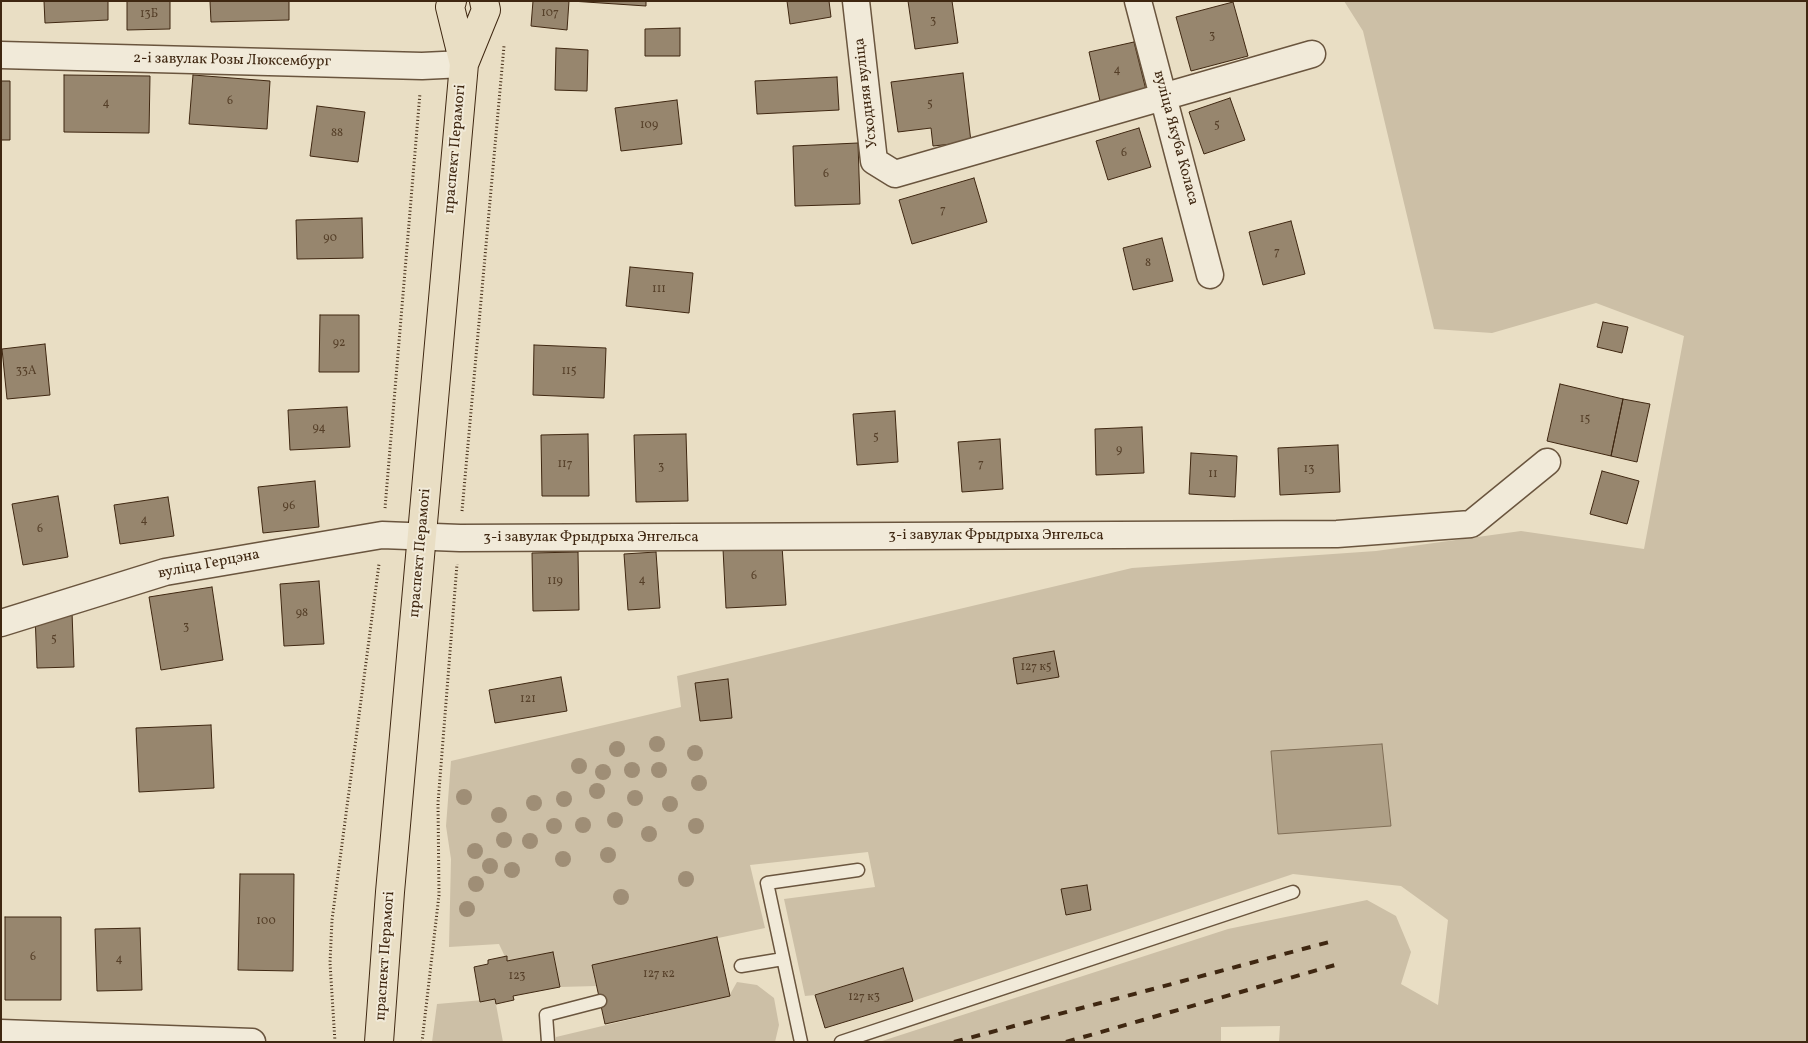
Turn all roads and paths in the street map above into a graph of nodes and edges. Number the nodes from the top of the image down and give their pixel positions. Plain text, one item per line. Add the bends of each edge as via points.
1 (452, 1) edge
2 (484, 1) edge
3 (856, 1) edge
4 (1138, 1) edge
5 (504, 42) dead end
6 (1312, 54) dead end
7 (1, 55) edge
8 (464, 64) junction
9 (1165, 98) junction
10 (1210, 275) dead end
11 (1547, 462) dead end
12 (423, 535) junction
13 (460, 538) junction
14 (1, 624) edge
15 (858, 870) dead end
16 (1293, 892) dead end
17 (783, 959) junction
18 (741, 966) dead end
19 (600, 1001) dead end
20 (1, 1033) edge
21 (252, 1042) edge
22 (379, 1042) edge
23 (422, 1042) edge
24 (548, 1042) edge
25 (801, 1042) edge
26 (841, 1042) edge

1 - 8 main road, праспект Перамогі via 450,7
2 - 8 main road, праспект Перамогі via 486,10
3 - 9 street, Усходняя вуліца via 874,161 895,174
4 - 9 street, вуліца Якуба Коласа
5 - 13 path
6 - 9 street
7 - 8 street, 2-і завулак Розы Люксембург via 422,66
8 - 12 main road, праспект Перамогі
9 - 10 street, вуліца Якуба Коласа
11 - 13 street, 3-і завулак Фрыдрыха Энгельса via 1471,524 1337,534
12 - 13 street, 3-і завулак Фрыдрыха Энгельса
12 - 14 street, вуліца Герцэна via 382,536 166,572
12 - 22 main road, праспект Перамогі
13 - 23 path via 438,803 438,895
15 - 17 lane via 768,883
16 - 26 lane
17 - 18 lane
17 - 25 lane
19 - 24 lane via 546,1015
20 - 21 street

